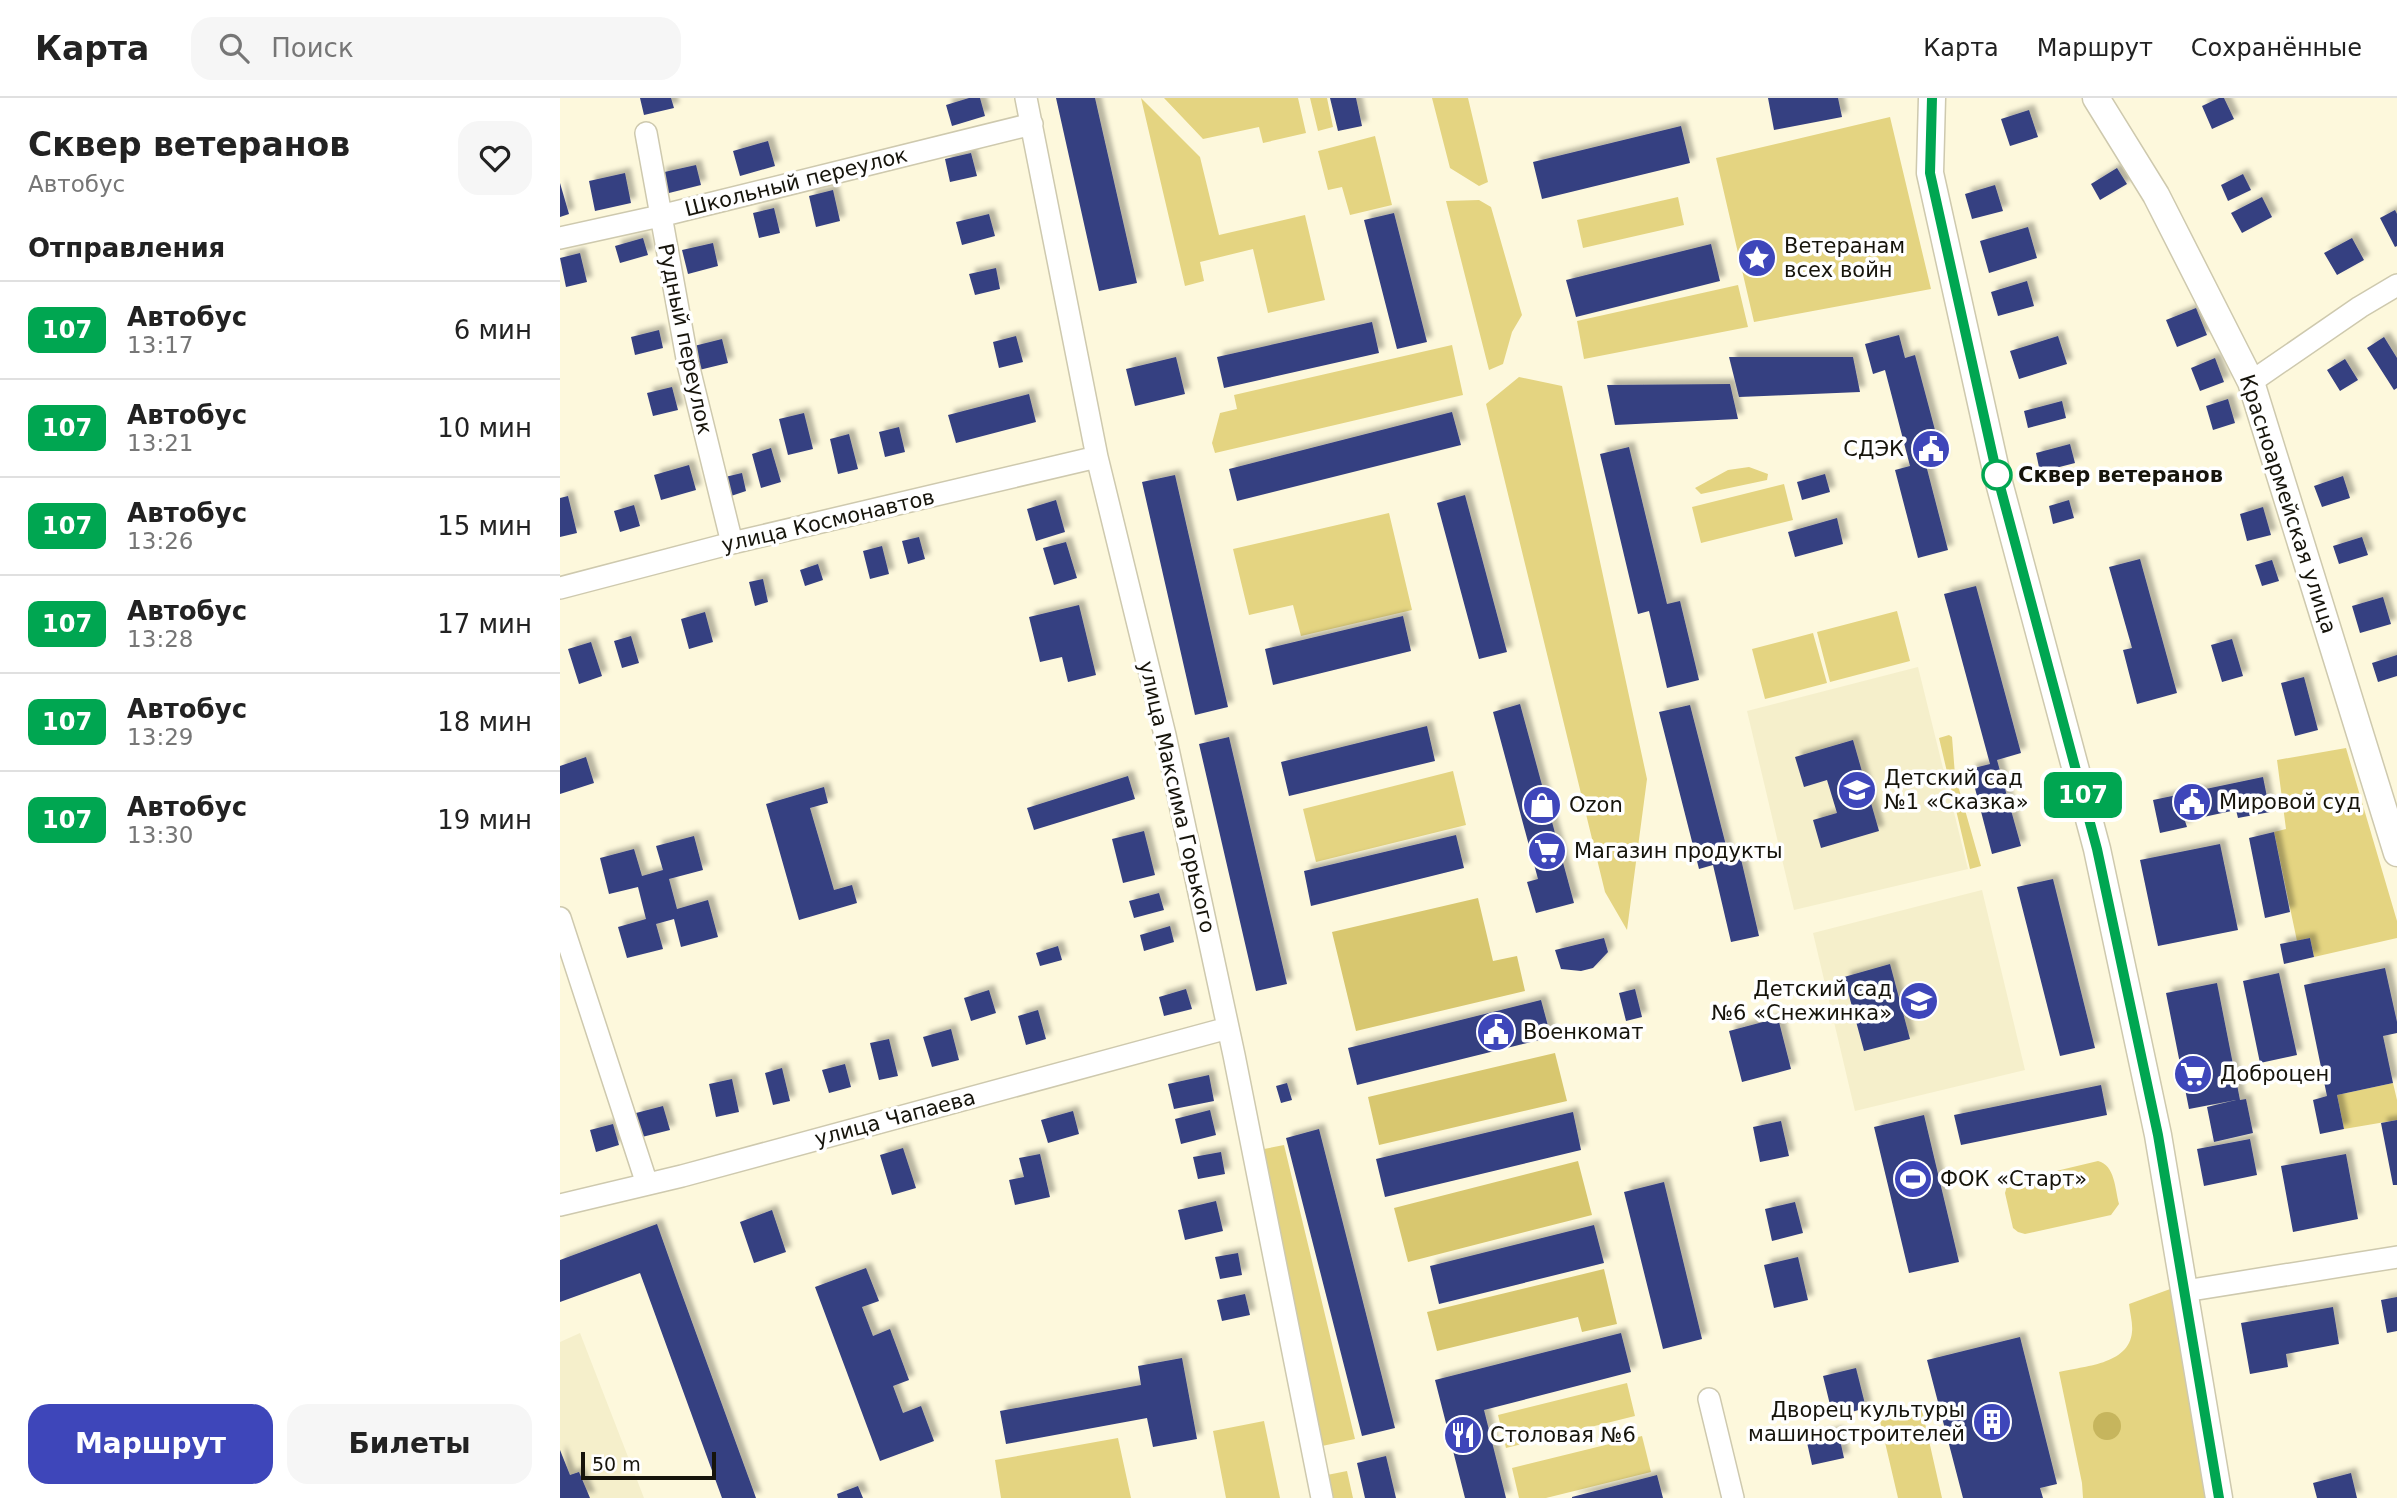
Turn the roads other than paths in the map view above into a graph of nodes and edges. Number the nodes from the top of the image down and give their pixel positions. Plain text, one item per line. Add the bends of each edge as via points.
1 (1026, 98) edge
2 (1932, 98) edge
3 (2096, 98) edge
4 (1032, 124) junction
5 (646, 132) dead end
6 (660, 216) junction
7 (560, 238) edge
8 (2397, 285) edge
9 (2251, 382) junction
10 (1097, 457) junction
11 (732, 543) junction
12 (560, 588) edge
13 (2392, 817) edge
14 (2397, 853) edge
15 (560, 918) edge
16 (1228, 1028) junction
17 (647, 1185) junction
18 (560, 1205) edge
19 (2397, 1257) edge
20 (2185, 1291) junction
21 (1709, 1399) dead end
22 (1322, 1498) edge
23 (1733, 1498) edge
24 (2219, 1498) edge

1 - 4 street, улица Максима Горького
2 - 20 main road via 1932,186 1997,475 2097,849 2142,1057
3 - 9 main road, Красноармейская улица via 2156,195
4 - 6 street, Школьный переулок
4 - 10 street, улица Максима Горького
5 - 6 street, Рудный переулок
6 - 7 street, Школьный переулок
6 - 11 street, Рудный переулок via 688,364
8 - 9 street
9 - 13 main road, Красноармейская улица
10 - 11 street, улица Космонавтов
10 - 16 street, улица Максима Горького via 1165,735
11 - 12 street, улица Космонавтов
13 - 14 main road, Красноармейская улица
15 - 17 street
16 - 17 street, улица Чапаева
16 - 22 street, улица Максима Горького
17 - 18 street, улица Чапаева
19 - 20 street
20 - 24 main road
21 - 23 street

